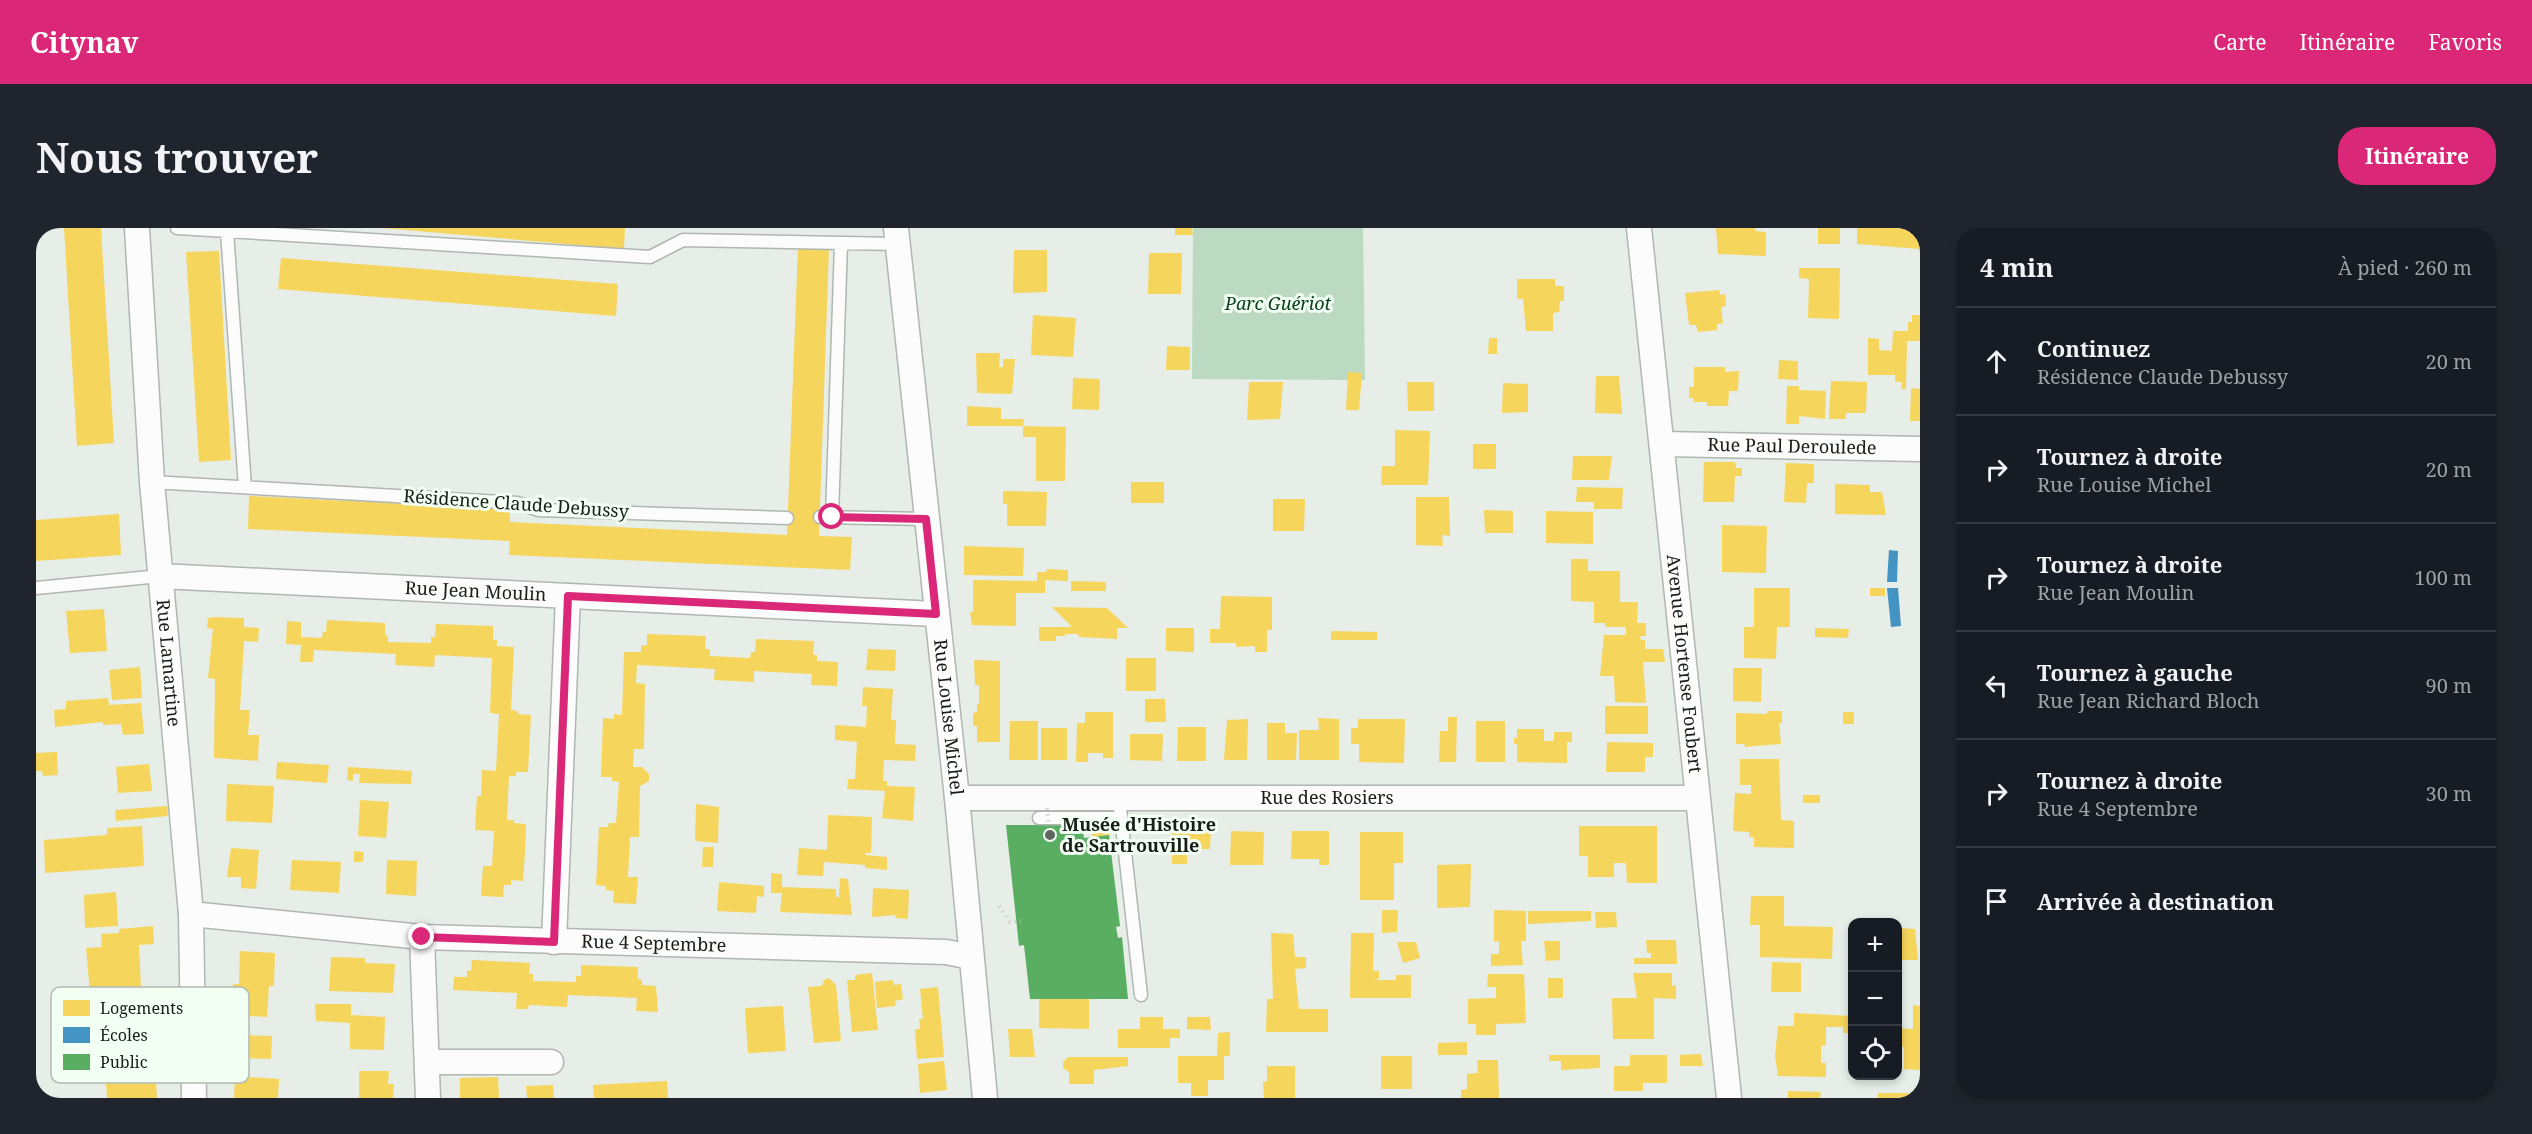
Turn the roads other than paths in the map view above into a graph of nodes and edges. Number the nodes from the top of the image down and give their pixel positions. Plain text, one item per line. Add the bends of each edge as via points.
1 (137, 228) edge
2 (177, 228) edge
3 (1639, 228) edge
4 (227, 231) junction
5 (897, 236) edge
6 (841, 243) junction
7 (1663, 444) junction
8 (1920, 449) edge
9 (152, 482) junction
10 (245, 487) junction
11 (787, 518) dead end
12 (926, 519) junction
13 (160, 576) junction
14 (36, 588) edge
15 (568, 596) junction
16 (936, 614) junction
17 (957, 798) junction
18 (1697, 798) junction
19 (1120, 809) junction
20 (1045, 817) dead end
21 (191, 914) junction
22 (422, 937) junction
23 (554, 942) junction
24 (972, 957) junction
25 (192, 987) edge
26 (1141, 995) dead end
27 (427, 1062) junction
28 (551, 1062) dead end
29 (194, 1083) edge
30 (194, 1098) edge
31 (428, 1098) edge
32 (986, 1098) edge
33 (1729, 1098) edge

1 - 9 street, Rue Lamartine
2 - 4 lane
3 - 7 street, Avenue Hortense Foubert
4 - 6 lane via 650,256 682,240
4 - 10 lane
5 - 6 lane
5 - 12 street, Rue Louise Michel
6 - 12 lane via 826,517
7 - 8 street, Rue Paul Deroulede
7 - 18 street, Avenue Hortense Foubert
9 - 10 lane, Résidence Claude Debussy
9 - 13 street, Rue Lamartine
10 - 11 lane, Résidence Claude Debussy via 517,503 539,510
12 - 16 street, Rue Louise Michel
13 - 14 lane
13 - 15 street, Rue Jean Moulin
13 - 21 street, Rue Lamartine
15 - 16 street, Rue Jean Moulin
15 - 23 street
16 - 17 street, Rue Louise Michel
17 - 19 street, Rue des Rosiers
17 - 24 street, Rue Louise Michel
18 - 19 street, Rue des Rosiers
18 - 33 street, Avenue Hortense Foubert
19 - 20 lane
19 - 26 lane
21 - 22 street, Rue 4 Septembre
21 - 25 street, Rue Lamartine
22 - 23 street, Rue 4 Septembre
22 - 27 street
23 - 24 street, Rue 4 Septembre via 946,952
24 - 32 street, Rue Louise Michel
27 - 28 street
27 - 31 street
29 - 30 street, Rue Lamartine

